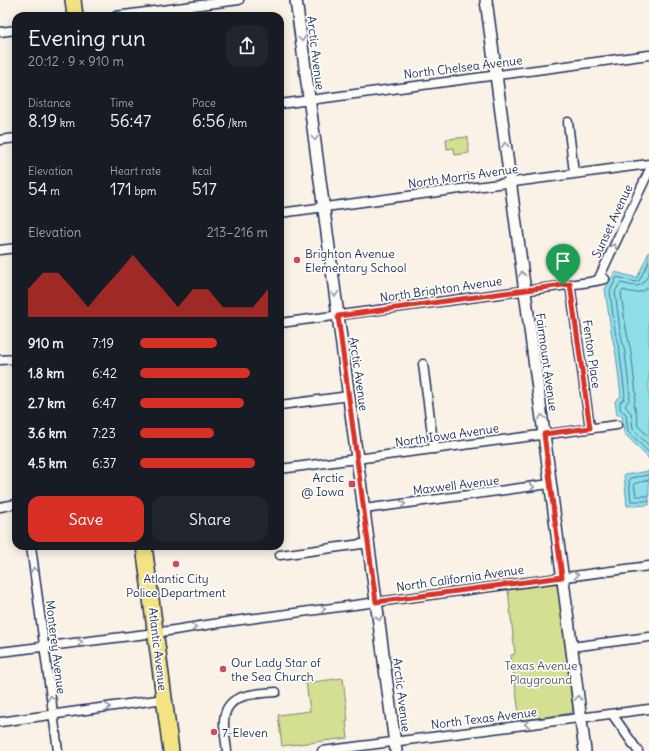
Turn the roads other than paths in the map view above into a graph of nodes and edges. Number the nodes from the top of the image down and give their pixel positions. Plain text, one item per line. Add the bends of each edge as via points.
1 (73, 0) edge
2 (239, 0) edge
3 (296, 0) edge
4 (486, 0) edge
5 (74, 12) edge
6 (147, 12) edge
7 (12, 30) edge
8 (0, 32) edge
9 (649, 55) edge
10 (496, 75) junction
11 (309, 99) junction
12 (284, 103) edge
13 (568, 122) dead end
14 (12, 138) edge
15 (0, 140) edge
16 (649, 164) edge
17 (649, 171) edge
18 (574, 174) junction
19 (510, 182) junction
20 (324, 207) junction
21 (284, 212) edge
22 (12, 248) edge
23 (0, 250) edge
24 (605, 279) dead end
25 (596, 281) junction
26 (570, 284) junction
27 (524, 290) junction
28 (338, 316) junction
29 (284, 323) edge
30 (12, 359) edge
31 (0, 360) edge
32 (423, 364) dead end
33 (349, 396) junction
34 (284, 404) edge
35 (617, 425) dead end
36 (590, 428) junction
37 (544, 434) junction
38 (434, 449) junction
39 (358, 459) junction
40 (284, 468) edge
41 (550, 484) junction
42 (12, 505) edge
43 (0, 507) edge
44 (364, 509) junction
45 (368, 543) junction
46 (32, 550) edge
47 (145, 550) edge
48 (280, 555) dead end
49 (649, 566) edge
50 (562, 577) junction
51 (376, 602) junction
52 (156, 633) junction
53 (649, 637) edge
54 (44, 646) junction
55 (571, 647) junction
56 (0, 652) edge
57 (276, 692) dead end
58 (164, 699) junction
59 (649, 709) edge
60 (612, 714) junction
61 (53, 715) junction
62 (580, 718) junction
63 (0, 722) edge
64 (395, 746) edge
65 (58, 751) edge
66 (171, 751) edge
67 (227, 751) edge
68 (322, 751) edge
69 (585, 751) edge
70 (638, 751) edge

1 - 5 highway
2 - 6 street
3 -> 11 street, Arctic Avenue
4 - 10 street, Fairmount Avenue
7 - 8 street
9 - 10 street, North Chelsea Avenue
10 - 11 street, North Chelsea Avenue
19 -> 10 street, Fairmount Avenue
11 - 12 street, North Chelsea Avenue
11 -> 20 street, Arctic Avenue
13 - 18 street
14 - 15 street
16 - 18 street, North Morris Avenue
25 -> 17 street, Sunset Avenue
18 - 19 street, North Morris Avenue
19 - 20 street, North Morris Avenue
27 -> 19 street, Fairmount Avenue
20 - 21 street, North Morris Avenue
20 -> 28 street, Arctic Avenue
22 - 23 street
24 - 25 street, North Brighton Avenue
25 - 26 street, North Brighton Avenue
26 - 27 street, North Brighton Avenue
26 - 36 street, Fenton Place
27 - 28 street, North Brighton Avenue
37 -> 27 street, Fairmount Avenue
28 - 29 street, North Brighton Avenue
28 - 33 street, Arctic Avenue
30 - 31 street
32 - 38 street
33 - 34 street
33 - 39 street, Arctic Avenue
35 - 36 street, North Iowa Avenue
36 - 37 street, North Iowa Avenue
37 - 38 street, North Iowa Avenue
37 - 41 street, Fairmount Avenue
38 - 39 street, North Iowa Avenue
39 - 40 street, North Iowa Avenue
39 - 44 street, Arctic Avenue
44 -> 41 street, Maxwell Avenue
41 - 50 street, Fairmount Avenue
42 - 43 street
44 - 45 street, Arctic Avenue
45 - 48 street
45 - 51 street, Arctic Avenue
54 -> 46 street, Monterey Avenue
47 - 52 highway, Atlantic Avenue
50 -> 49 street, North California Avenue
50 - 51 street, North California Avenue
50 - 55 street, Fairmount Avenue
52 -> 51 street, North California Avenue
51 -> 64 street, Arctic Avenue
54 -> 52 street, North California Avenue
52 - 58 highway, Atlantic Avenue
53 - 55 street
54 - 56 street, North California Avenue
61 -> 54 street, Monterey Avenue
62 -> 55 street, Fairmount Avenue
57 - 67 street via 241,697 231,702 224,723
61 -> 58 street
58 - 66 highway, Atlantic Avenue
59 - 60 street, North Texas Avenue
60 - 62 street, North Texas Avenue
60 - 70 street
61 - 63 street
61 - 65 street, Monterey Avenue
62 -> 64 street, North Texas Avenue
62 - 69 street, Fairmount Avenue
64 - 68 street, North Texas Avenue

